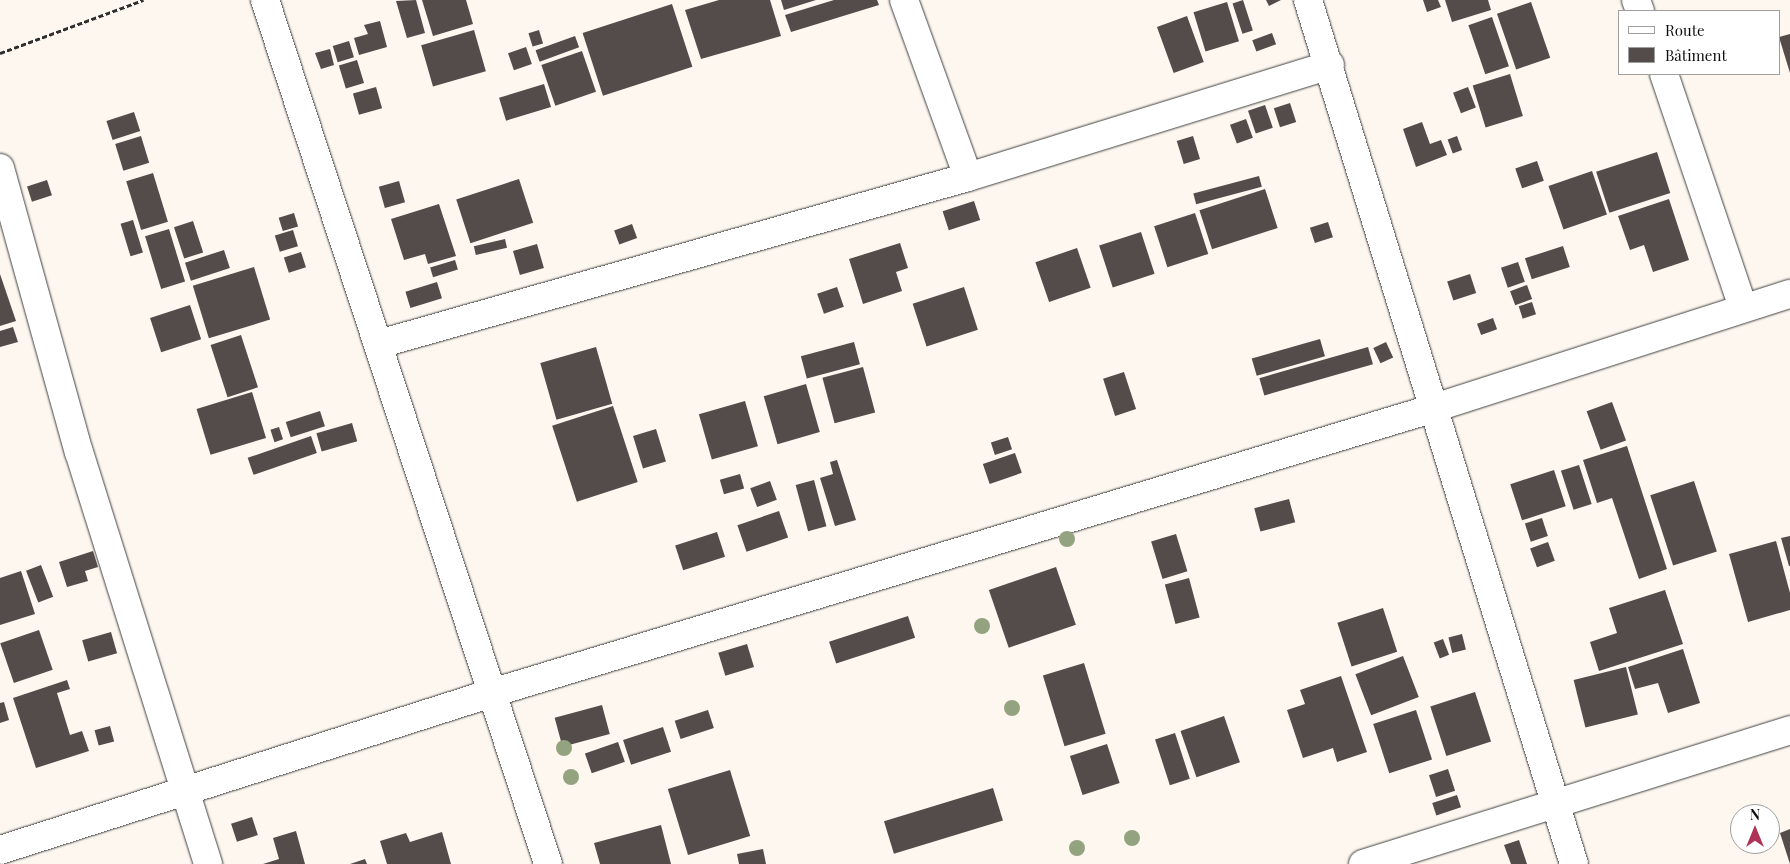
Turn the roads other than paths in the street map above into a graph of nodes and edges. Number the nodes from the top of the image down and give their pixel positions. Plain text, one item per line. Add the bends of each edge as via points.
1 (904, 0) edge
2 (1308, 0) edge
3 (272, 2) edge
4 (1330, 65) junction
5 (1664, 75) edge
6 (0, 168) edge
7 (968, 177) junction
8 (1790, 294) edge
9 (1743, 308) junction
10 (379, 344) junction
11 (1431, 408) junction
12 (495, 692) junction
13 (1790, 730) edge
14 (185, 791) junction
15 (1555, 806) junction
16 (0, 850) edge
17 (208, 864) edge
18 (548, 864) edge
19 (1363, 864) edge
20 (1574, 864) edge

1 - 7 street
2 - 4 street
3 - 10 street
4 - 7 street
4 - 11 street
5 - 9 street
6 - 14 street via 80,452
7 - 10 street
8 - 9 street
9 - 11 street
10 - 12 street
11 - 12 street
11 - 15 street
12 - 14 street
12 - 18 street
13 - 15 street
14 - 16 street
14 - 17 street
15 - 19 street
15 - 20 street

